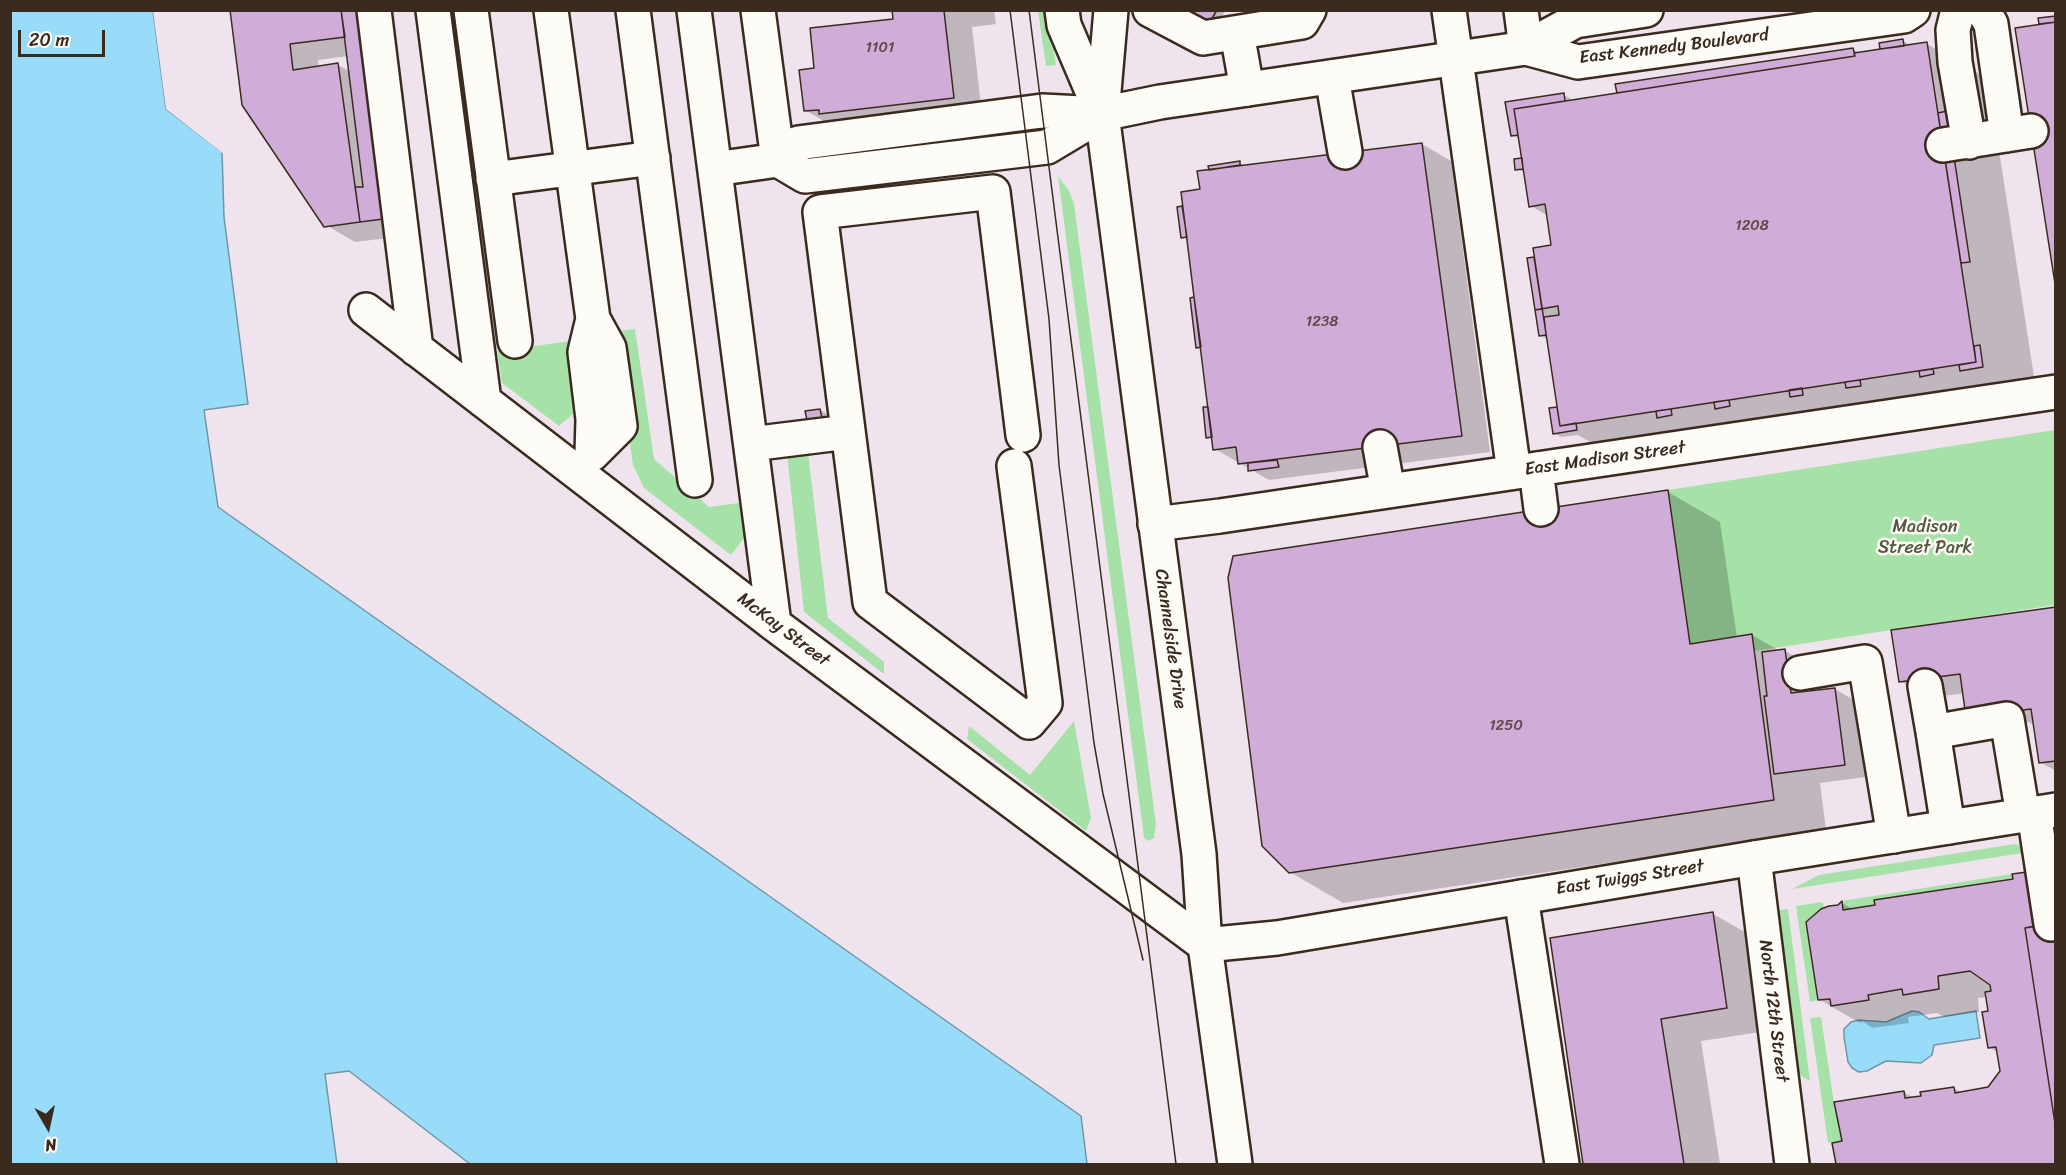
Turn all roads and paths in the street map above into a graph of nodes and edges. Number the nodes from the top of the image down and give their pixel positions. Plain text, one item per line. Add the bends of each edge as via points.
1 (374, 10) edge
2 (433, 10) edge
3 (471, 10) edge
4 (551, 10) edge
5 (633, 10) edge
6 (694, 10) edge
7 (758, 10) edge
8 (1062, 10) edge
9 (1111, 10) edge
10 (1150, 10) edge
11 (1309, 10) edge
12 (1449, 10) edge
13 (1521, 10) edge
14 (1646, 10) edge
15 (1913, 10) edge
16 (1958, 10) edge
17 (1983, 10) edge
18 (1237, 33) junction
19 (1526, 48) junction
20 (1456, 58) junction
21 (1332, 77) junction
22 (1247, 89) junction
23 (1102, 114) junction
24 (1345, 152) dead end
25 (653, 158) junction
26 (778, 160) junction
27 (572, 169) junction
28 (715, 169) junction
29 (493, 179) junction
30 (366, 310) dead end
31 (515, 341) dead end
32 (416, 349) junction
33 (2055, 392) edge
34 (484, 400) junction
35 (848, 432) junction
36 (1023, 435) dead end
37 (751, 444) junction
38 (1380, 447) dead end
39 (585, 464) junction
40 (1014, 466) dead end
41 (1525, 471) junction
42 (695, 480) dead end
43 (1388, 491) junction
44 (1541, 509) dead end
45 (1155, 524) junction
46 (774, 624) junction
47 (1800, 673) dead end
48 (1925, 686) dead end
49 (1933, 732) junction
50 (2044, 816) edge
51 (1948, 827) junction
52 (1894, 836) junction
53 (1754, 858) junction
54 (1521, 897) junction
55 (2052, 924) dead end
56 (1205, 945) junction
57 (1235, 1164) edge
58 (1562, 1164) edge
59 (1792, 1164) edge

1 - 32 main road
2 - 34 main road
3 - 29 main road
4 - 27 main road
5 - 25 main road
6 - 28 main road
7 - 26 main road
8 - 23 main road, Channelside Drive via 1064,25
9 - 23 main road, Channelside Drive
10 - 18 main road via 1203,38
11 - 18 main road via 1302,22
12 - 20 main road
13 - 19 main road
14 - 19 main road, East Kennedy Boulevard via 1575,21
15 - 19 main road, East Kennedy Boulevard via 1904,16 1578,62
16 - 17 main road via 1953,30 1956,144 2019,133
18 - 22 main road
19 - 20 main road
20 - 21 main road
20 - 41 main road
21 - 22 main road
21 - 24 main road
22 - 23 main road
23 - 26 main road via 1042,111 798,143
23 - 45 main road, Channelside Drive
25 - 27 main road
25 - 42 main road
26 - 28 main road
27 - 29 main road
27 - 39 main road via 593,319 609,348 620,426
28 - 37 main road
29 - 31 main road
30 - 32 main road, McKay Street
32 - 34 main road, McKay Street
33 - 41 main road, East Madison Street
34 - 39 main road, McKay Street
35 - 36 main road via 820,212 993,192
35 - 37 main road
35 - 40 main road via 870,602 1029,722 1045,703
37 - 46 main road
38 - 43 main road
39 - 46 main road, McKay Street
41 - 43 main road, East Madison Street
41 - 44 main road
43 - 45 main road, East Madison Street
45 - 56 main road, Channelside Drive via 1199,854
46 - 56 main road, McKay Street
47 - 52 main road via 1865,662
48 - 49 main road
49 - 50 main road via 2007,719
49 - 51 main road
50 - 51 main road, East Twiggs Street
50 - 55 main road
51 - 52 main road, East Twiggs Street
52 - 53 main road, East Twiggs Street
53 - 54 main road, East Twiggs Street
53 - 59 main road, North 12th Street
54 - 56 main road, East Twiggs Street via 1277,938
54 - 58 main road
56 - 57 main road, Channelside Drive

